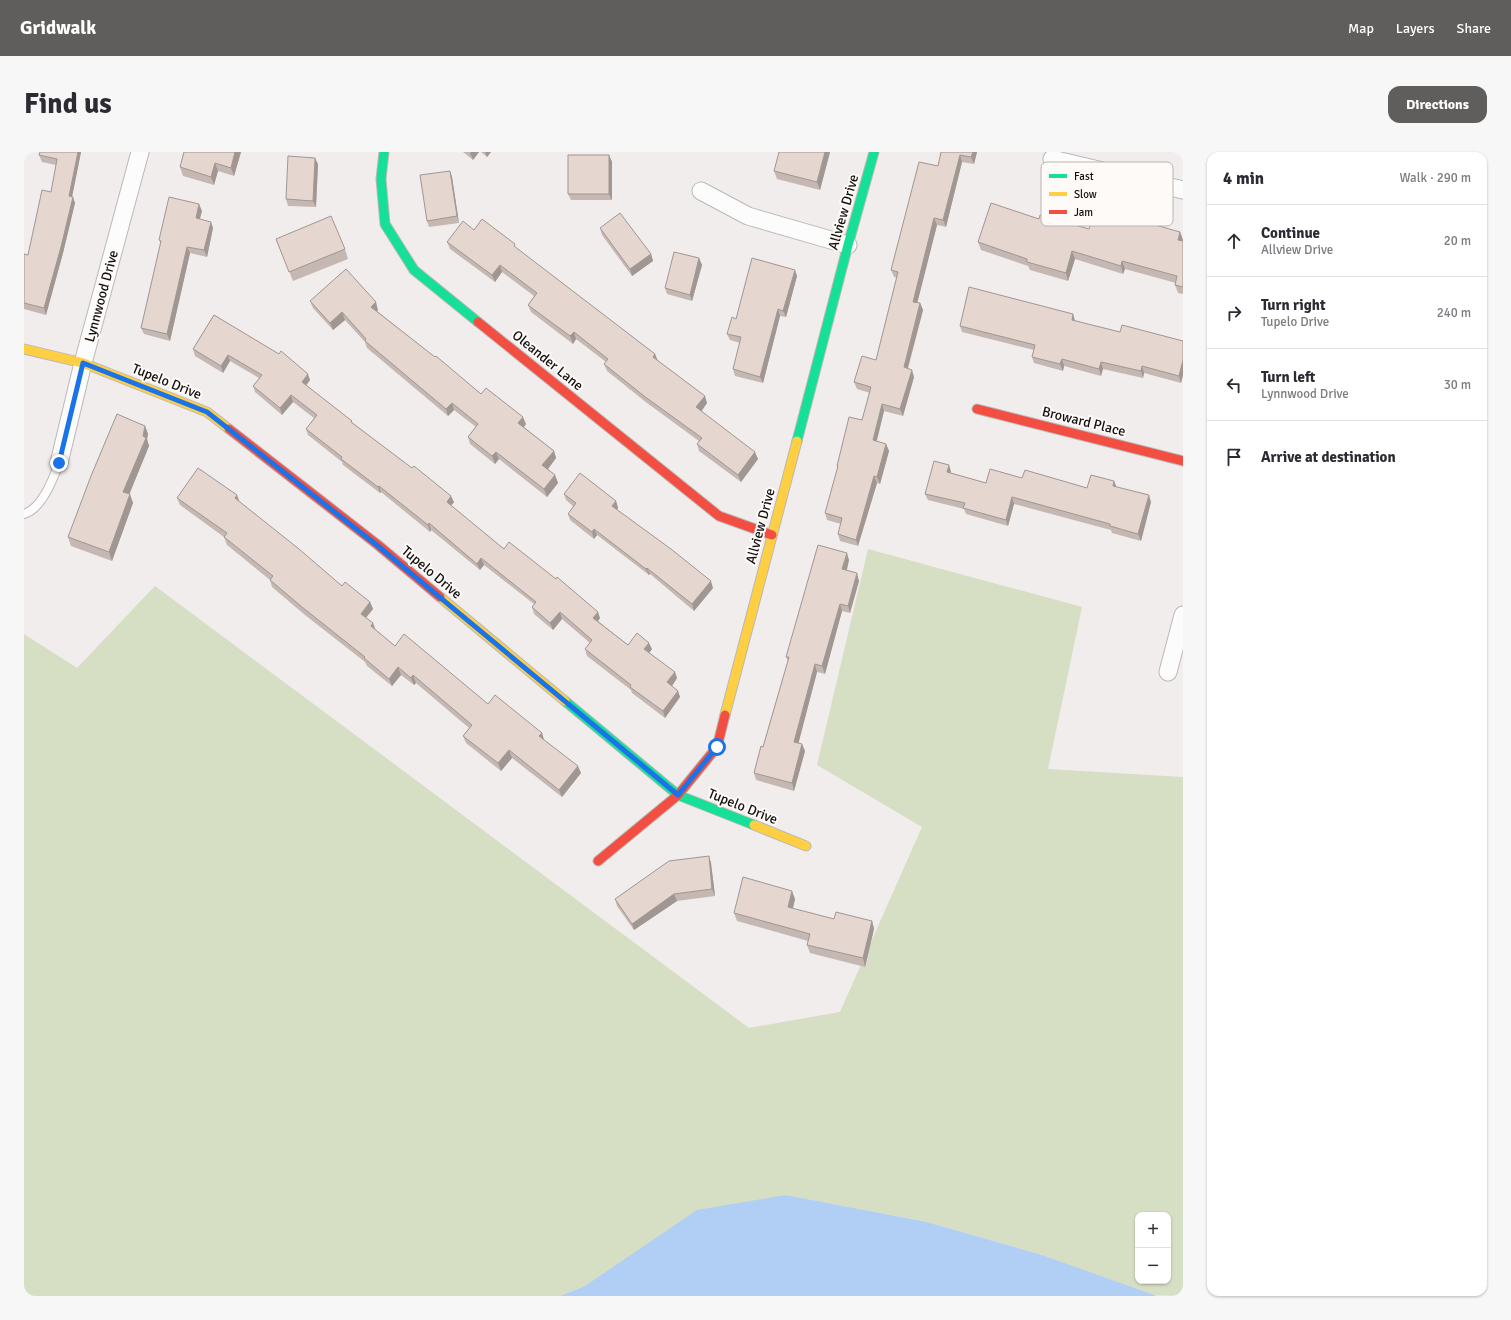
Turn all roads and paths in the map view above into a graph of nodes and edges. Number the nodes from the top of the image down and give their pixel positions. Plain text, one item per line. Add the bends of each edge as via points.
1 (140, 152) edge
2 (384, 152) edge
3 (874, 152) edge
4 (1052, 159) dead end
5 (1065, 162) edge
6 (1173, 188) edge
7 (1183, 190) edge
8 (701, 191) dead end
9 (848, 244) junction
10 (24, 349) edge
11 (83, 363) junction
12 (977, 409) dead end
13 (1183, 461) edge
14 (59, 463) joint
15 (24, 514) edge
16 (772, 535) junction
17 (1183, 615) edge
18 (1168, 672) dead end
19 (678, 795) junction
20 (806, 846) dead end
21 (598, 861) dead end

1 - 11 street, Lynnwood Drive
2 - 16 street, Oleander Lane via 382,179 385,224 414,270 719,516
3 - 9 street, Allview Drive
4 - 5 street
6 - 7 street
8 - 9 street via 748,216
9 - 16 street, Allview Drive
10 - 11 street, Tupelo Drive
11 - 14 street, Lynnwood Drive
11 - 19 street, Tupelo Drive via 207,412 378,546
12 - 13 street, Broward Place
14 - 15 lane via 46,494
16 - 19 street, Allview Drive via 717,747
17 - 18 street
19 - 20 street, Tupelo Drive
19 - 21 street, Allview Drive

